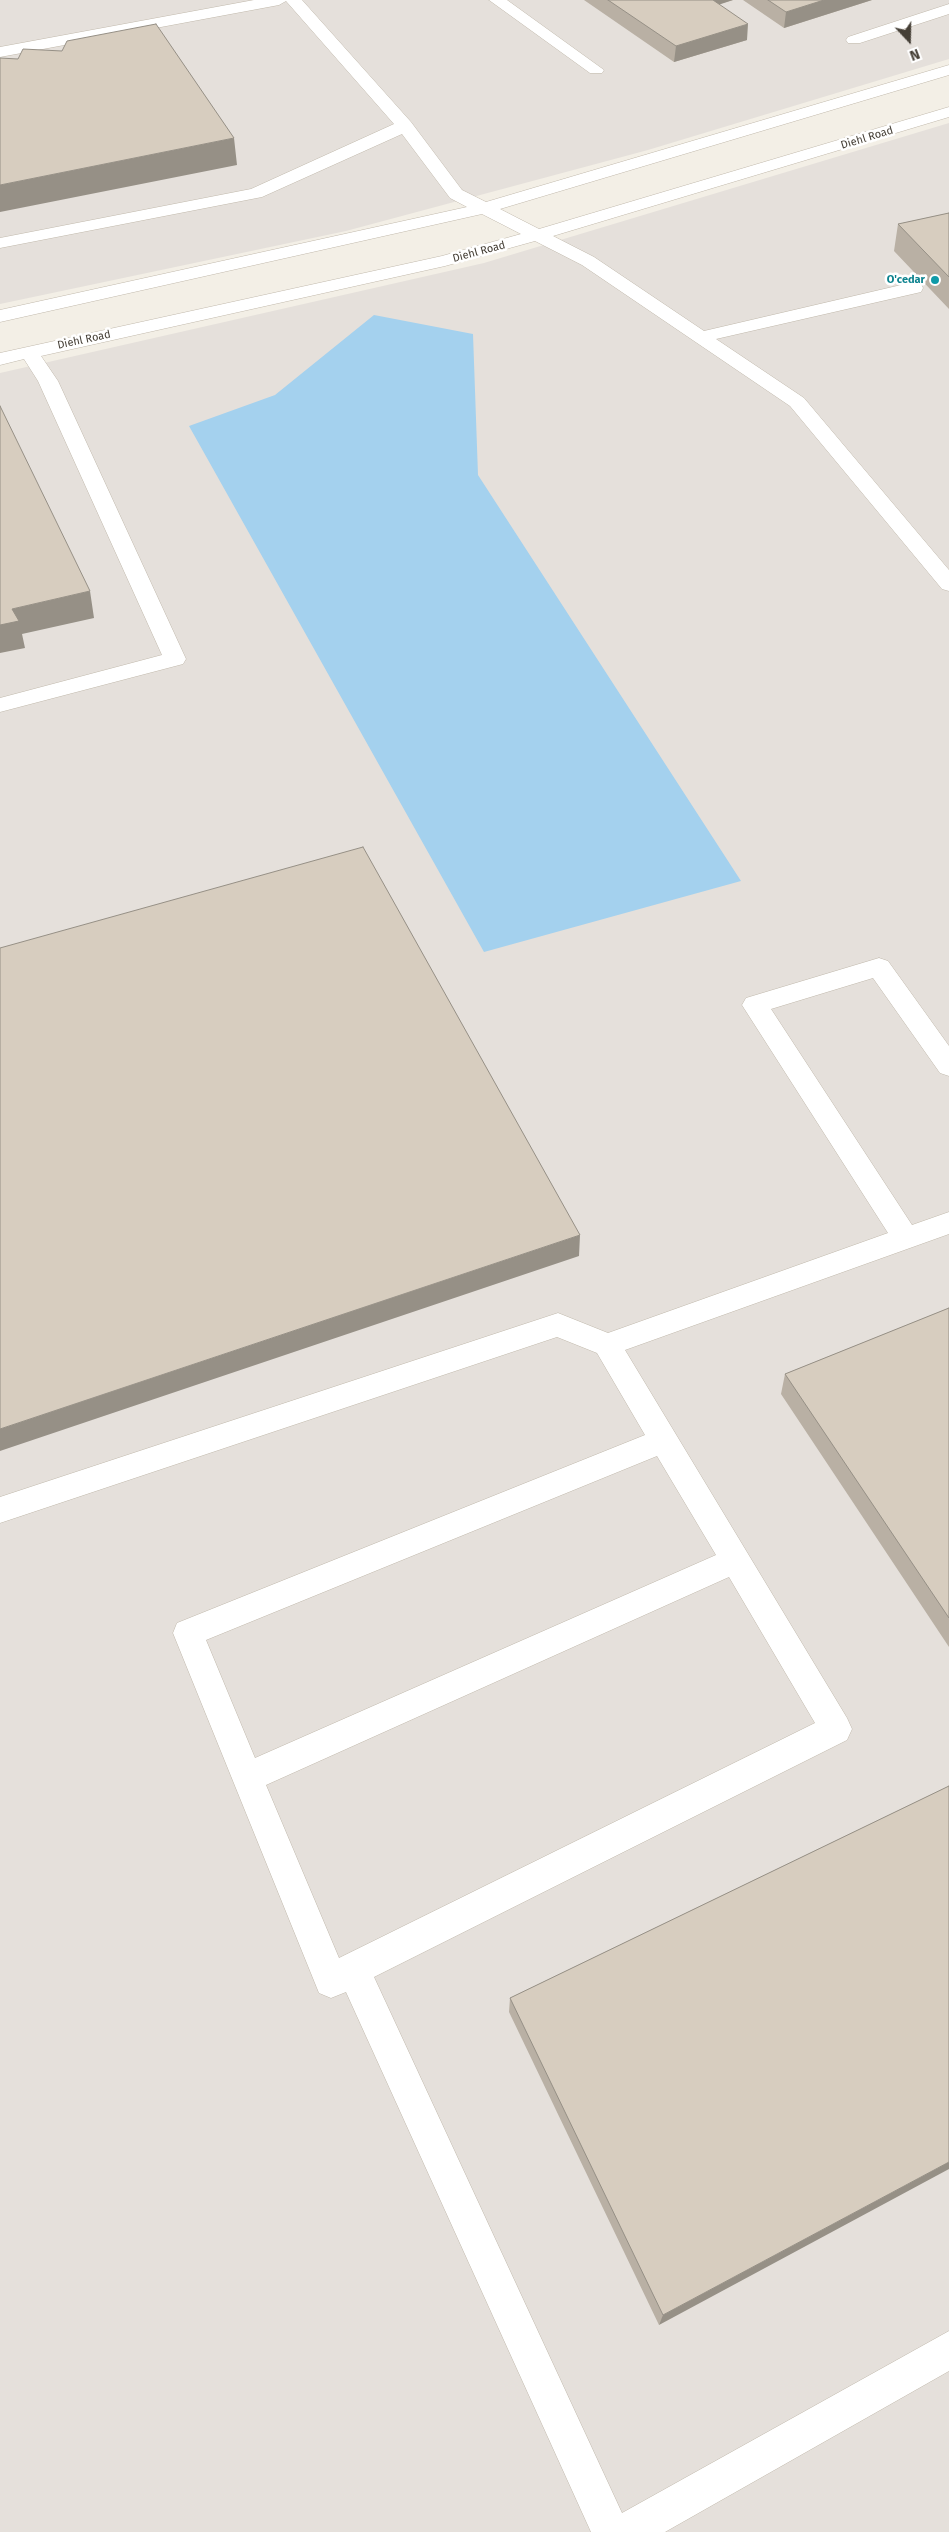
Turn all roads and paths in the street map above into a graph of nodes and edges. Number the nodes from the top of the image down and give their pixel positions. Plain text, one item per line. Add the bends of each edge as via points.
1 (279, 0) edge
2 (293, 0) edge
3 (497, 0) edge
4 (949, 9) edge
5 (854, 40) dead end
6 (0, 52) edge
7 (596, 70) dead end
8 (949, 70) edge
9 (949, 112) edge
10 (405, 126) junction
11 (484, 208) junction
12 (539, 236) junction
13 (0, 243) edge
14 (914, 288) dead end
15 (0, 316) edge
16 (700, 337) junction
17 (29, 352) junction
18 (0, 359) edge
19 (949, 584) edge
20 (0, 705) edge
21 (949, 1066) edge
22 (949, 1223) edge
23 (906, 1238) junction
24 (607, 1345) junction
25 (664, 1440) junction
26 (0, 1510) edge
27 (736, 1560) junction
28 (248, 1777) junction
29 (354, 1969) junction
30 (949, 2350) edge
31 (611, 2532) edge
32 (626, 2532) edge

1 - 6 street
2 - 10 street
3 - 7 street
4 - 5 street
8 - 11 street
9 - 12 street, Diehl Road
10 - 11 street via 456,194
10 - 13 street via 256,193
11 - 12 street
11 - 15 street
12 - 16 street via 588,261
12 - 17 street, Diehl Road via 359,281
14 - 16 street
16 - 19 street via 797,402
17 - 18 street, Diehl Road
17 - 20 street via 48,381 175,659
21 - 23 street via 879,967 755,1005
22 - 23 street
23 - 24 street
24 - 25 street
24 - 26 street via 558,1325
25 - 27 street
25 - 28 street via 188,1633
27 - 28 street
27 - 29 street via 836,1729
28 - 29 street via 331,1981
29 - 31 street
30 - 32 street

